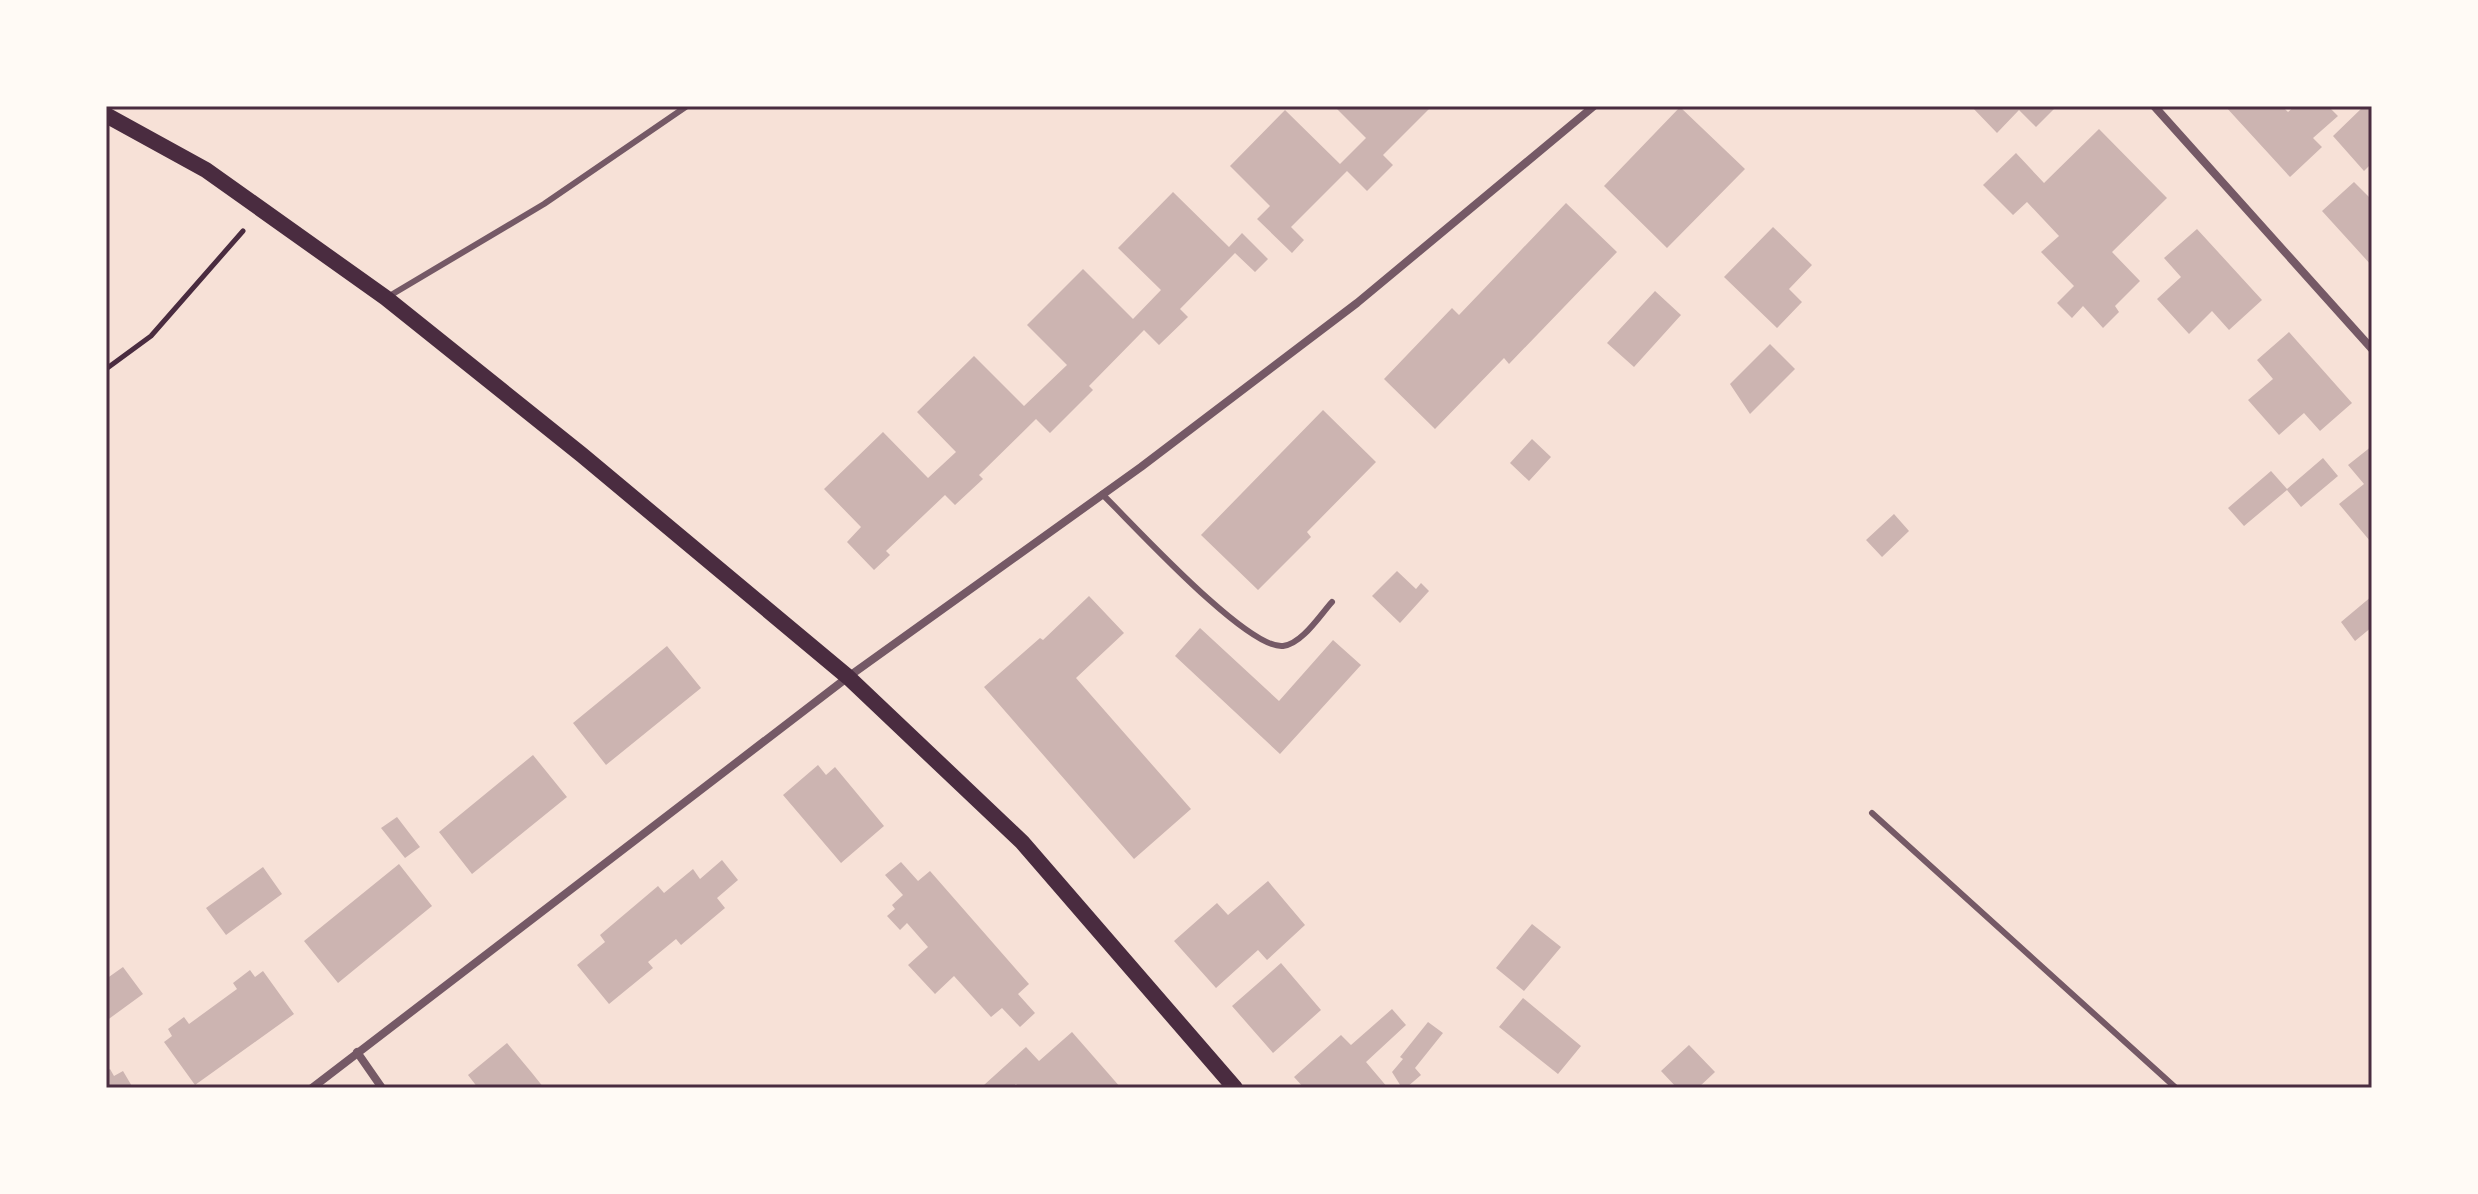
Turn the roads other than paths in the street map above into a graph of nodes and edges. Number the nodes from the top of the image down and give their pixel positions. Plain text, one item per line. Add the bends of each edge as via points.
1 (687, 106) edge
2 (1594, 106) edge
3 (2154, 106) edge
4 (106, 115) edge
5 (386, 298) junction
6 (2372, 349) edge
7 (1102, 494) junction
8 (1332, 602) dead end
9 (848, 677) junction
10 (1872, 813) dead end
11 (357, 1052) junction
12 (312, 1088) edge
13 (382, 1088) edge
14 (1235, 1088) edge
15 (2176, 1088) edge

1 - 5 lane via 544,204
2 - 7 street via 1357,303
3 - 6 street
4 - 5 main road via 206,170
5 - 9 main road
7 - 8 lane via 1216,606 1275,646 1298,639
7 - 9 street
9 - 11 street
9 - 14 main road via 1022,842
10 - 15 lane
11 - 12 street
11 - 13 street

